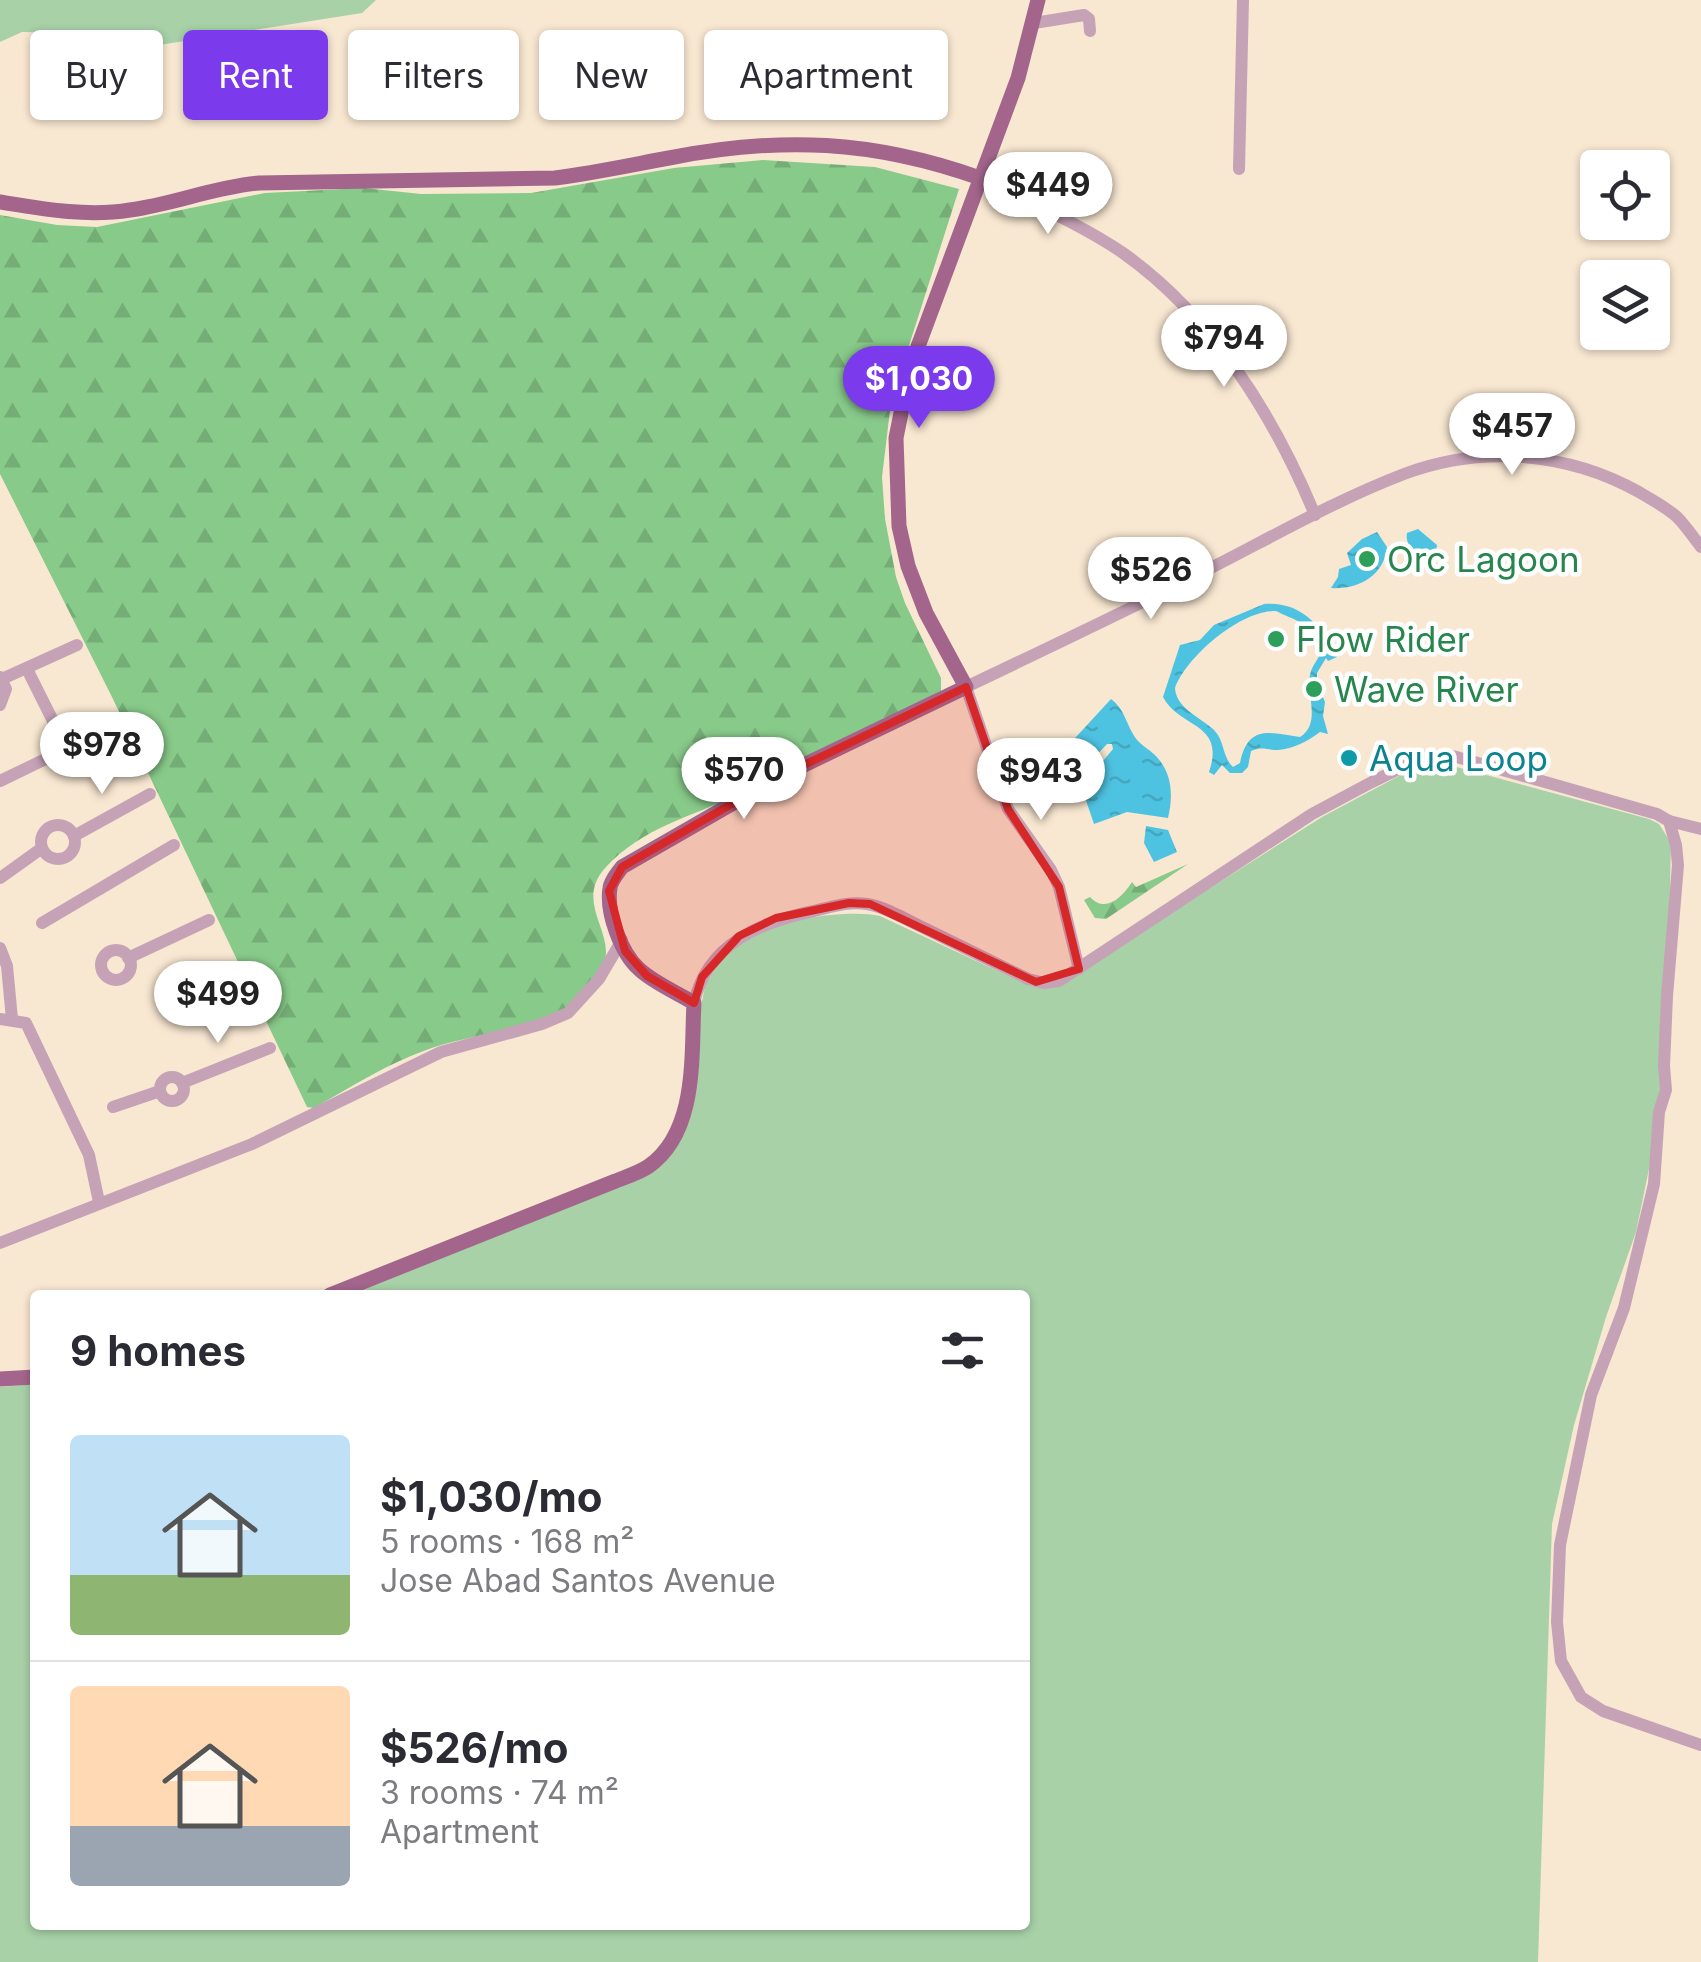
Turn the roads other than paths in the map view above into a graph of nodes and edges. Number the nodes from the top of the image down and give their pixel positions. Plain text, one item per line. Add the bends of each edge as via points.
1 (1038, 0) edge
2 (1243, 0) edge
3 (1034, 23) junction
4 (1090, 32) dead end
5 (1239, 170) dead end
6 (980, 178) junction
7 (0, 202) edge
8 (1315, 515) junction
9 (1701, 547) edge
10 (78, 645) dead end
11 (27, 669) junction
12 (1, 678) edge
13 (966, 687) junction
14 (0, 705) edge
15 (116, 725) dead end
16 (67, 749) junction
17 (0, 781) edge
18 (150, 794) dead end
19 (1669, 821) junction
20 (1701, 829) edge
21 (74, 836) junction
22 (174, 845) dead end
23 (42, 848) junction
24 (0, 878) edge
25 (210, 920) dead end
26 (42, 923) dead end
27 (622, 940) junction
28 (0, 948) edge
29 (128, 958) dead end
30 (1079, 969) junction
31 (694, 1003) junction
32 (6, 1019) edge
33 (270, 1048) dead end
34 (113, 1107) dead end
35 (99, 1202) junction
36 (0, 1243) edge
37 (342, 1290) edge
38 (30, 1377) edge
39 (0, 1379) edge
40 (1701, 1746) edge

1 - 3 main road
2 - 5 street
3 - 4 street via 1084,15
3 - 6 main road
6 - 7 main road via 905,154 790,144 555,178 239,185 111,212
6 - 8 street via 1119,250 1182,302 1247,385 1294,463
6 - 13 main road via 910,368 896,438 898,526 908,566
8 - 9 street via 1446,462 1518,456 1557,460 1620,482 1678,518
8 - 13 street
10 - 11 street
11 - 12 street
11 - 16 street
12 - 14 street via 6,694
13 - 27 main road via 775,779 622,868 609,891
13 - 30 street via 1008,809 1060,887
15 - 16 street
16 - 17 street
18 - 21 street
19 - 20 street
19 - 30 street via 1450,755 1426,756 1312,814
19 - 40 street via 1678,865 1658,1153 1624,1308 1591,1395 1560,1545 1557,1622 1561,1660 1581,1696
21 - 23 street via 52,827 42,836
21 - 23 street via 74,849 64,858 51,858
22 - 26 street
23 - 24 street
25 - 29 street
27 - 31 main road via 638,968
27 - 35 street via 599,980 568,1013 440,1052 252,1144
28 - 32 street via 7,966
30 - 31 street via 1059,981 1036,982 870,904 850,904 776,918 739,936 702,977
31 - 37 main road via 681,1123 648,1167
32 - 35 street via 26,1023 89,1155
33 - 34 street via 182,1084 168,1078 160,1091
35 - 36 street
38 - 39 main road

